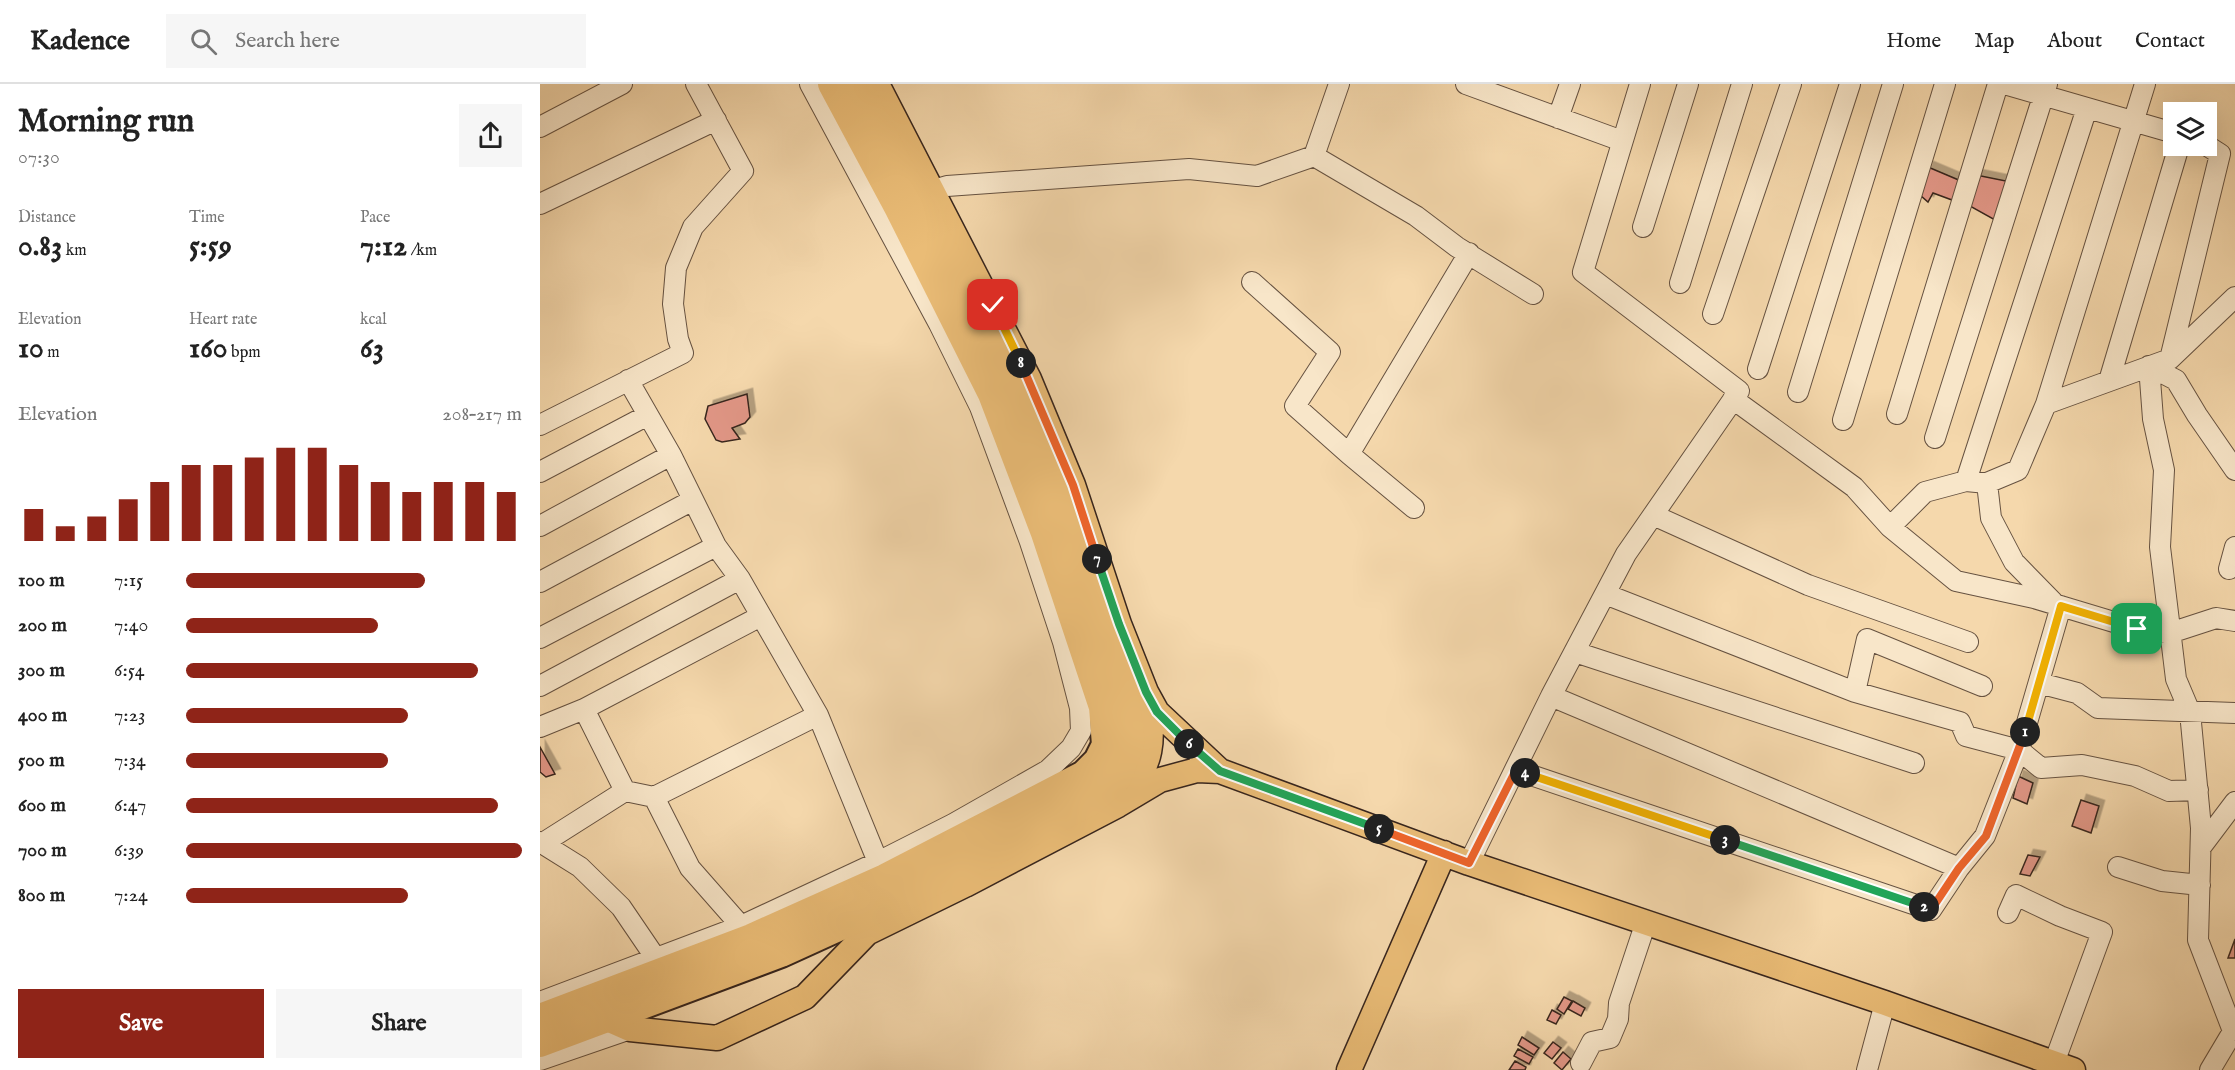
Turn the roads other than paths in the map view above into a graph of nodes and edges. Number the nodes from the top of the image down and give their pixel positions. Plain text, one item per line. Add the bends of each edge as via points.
1 (622, 84) edge
2 (696, 84) edge
3 (810, 84) edge
4 (832, 84) edge
5 (856, 84) edge
6 (877, 84) edge
7 (1339, 84) edge
8 (1466, 84) edge
9 (1570, 84) edge
10 (1640, 84) edge
11 (1688, 84) edge
12 (1742, 84) edge
13 (1791, 84) edge
14 (1850, 84) edge
15 (1893, 84) edge
16 (1945, 84) edge
17 (1998, 84) edge
18 (2004, 84) edge
19 (2145, 84) edge
20 (2045, 90) edge
21 (2087, 108) junction
22 (1558, 118) junction
23 (716, 120) junction
24 (2133, 121) junction
25 (540, 126) edge
26 (2163, 130) edge
27 (1622, 141) junction
28 (2217, 152) edge
29 (1314, 156) junction
30 (2176, 156) edge
31 (933, 190) junction
32 (540, 204) edge
33 (1643, 227) dead end
34 (1468, 253) junction
35 (1252, 282) dead end
36 (1680, 283) dead end
37 (1533, 294) dead end
38 (2235, 297) edge
39 (1713, 314) dead end
40 (2170, 359) junction
41 (2150, 366) junction
42 (1758, 369) dead end
43 (628, 380) junction
44 (2109, 381) junction
45 (1798, 392) dead end
46 (1733, 399) junction
47 (2046, 404) junction
48 (1897, 414) dead end
49 (648, 415) junction
50 (1843, 420) dead end
51 (540, 425) edge
52 (1935, 438) dead end
53 (1349, 454) junction
54 (671, 455) junction
55 (2235, 470) edge
56 (540, 472) edge
57 (1966, 481) junction
58 (1987, 483) junction
59 (693, 500) junction
60 (1414, 508) dead end
61 (1653, 515) junction
62 (540, 526) edge
63 (1890, 527) junction
64 (716, 546) junction
65 (2235, 547) edge
66 (2229, 569) dead end
67 (740, 579) junction
68 (540, 582) edge
69 (1605, 594) junction
70 (2059, 606) junction
71 (761, 616) junction
72 (2235, 621) edge
73 (2170, 633) junction
74 (540, 638) edge
75 (1968, 642) dead end
76 (1075, 647) junction
77 (1575, 652) junction
78 (2039, 683) junction
79 (540, 686) edge
80 (1982, 686) dead end
81 (1146, 692) junction
82 (1854, 692) junction
83 (1551, 696) junction
84 (584, 709) junction
85 (2190, 712) junction
86 (2235, 713) edge
87 (818, 715) junction
88 (540, 727) edge
89 (2019, 750) junction
90 (1914, 763) dead end
91 (1516, 770) junction
92 (1220, 771) junction
93 (2198, 790) junction
94 (625, 791) junction
95 (654, 797) junction
96 (2235, 802) edge
97 (1118, 805) junction
98 (1004, 806) junction
99 (542, 843) edge
100 (2201, 847) junction
101 (1444, 853) junction
102 (878, 862) junction
103 (1469, 863) junction
104 (2118, 867) dead end
105 (1959, 868) junction
106 (2200, 885) junction
107 (2008, 913) dead end
108 (1646, 922) junction
109 (741, 926) junction
110 (655, 957) junction
111 (540, 1002) edge
112 (1885, 1003) junction
113 (540, 1018) edge
114 (617, 1023) junction
115 (2234, 1029) edge
116 (540, 1043) edge
117 (540, 1060) edge
118 (1581, 1063) dead end
119 (2064, 1066) edge
120 (1349, 1070) edge
121 (1867, 1070) edge
122 (2210, 1070) edge

1 - 25 street
2 - 23 street
3 - 76 street via 980,407 1030,542
4 - 76 highway via 992,394 1045,533
5 - 114 highway via 1012,387 1086,580 1125,697 1131,741 1117,779 1090,802 904,897
6 - 31 main road
7 - 29 street
8 - 22 street
9 - 22 street
10 - 27 street
11 - 33 street
12 - 36 street
13 - 39 street
14 - 42 street
15 - 45 street
16 - 50 street
17 - 48 street
18 - 20 street
19 - 24 street
20 - 21 street
20 - 52 street
21 - 24 street
21 - 57 street
22 - 27 street
23 - 32 street
23 - 43 street via 743,171 693,227 676,268 673,304 682,353
24 - 26 street
24 - 47 street
27 - 46 street via 1583,272 1739,391
28 - 40 street via 2220,154
29 - 31 street via 1257,176 1190,169
29 - 34 street via 1416,216
30 - 44 street
31 - 81 main road via 1054,435
34 - 37 street
34 - 53 street
35 - 53 street via 1330,352 1295,406
38 - 40 street
40 - 41 street
41 - 44 street
41 - 55 street via 2176,380
41 - 73 street via 2153,419 2163,470 2160,547
43 - 49 street
43 - 51 street
44 - 47 street
46 - 61 street
46 - 63 street via 1854,487
47 - 58 street via 2018,470
49 - 54 street
49 - 56 street
53 - 60 street
54 - 59 street
54 - 62 street
57 - 58 street
57 - 63 street via 1925,492
58 - 70 street via 1990,518 2014,562
59 - 64 street
59 - 68 street
61 - 69 street
61 - 75 street via 1808,585
63 - 70 street via 1956,581
64 - 67 street
64 - 74 street
65 - 66 street
67 - 71 street
67 - 79 street
69 - 77 street
69 - 82 street
70 - 73 street via 2137,629
70 - 78 street
71 - 84 street
71 - 87 street
72 - 73 street via 2216,618
73 - 85 street via 2175,679
76 - 98 highway via 1103,707 1106,745 1098,761 1084,775
77 - 83 street
77 - 90 street
78 - 85 street via 2077,693 2098,708
78 - 89 street
80 - 82 street via 1867,639
81 - 92 main road via 1157,712
81 - 97 main road via 1153,727 1147,761 1136,784
82 - 89 street via 1960,722 1966,736
83 - 91 street
83 - 105 street
84 - 88 street
84 - 94 street
85 - 86 street
85 - 93 street
87 - 95 street
87 - 102 street
89 - 93 street via 2041,768 2082,765 2135,776 2169,791
89 - 105 street via 1986,836
91 - 103 street
91 - 105 street via 1931,910
92 - 97 main road via 1197,770 1160,780
92 - 101 main road
93 - 100 street
94 - 95 street
94 - 99 street
95 - 109 street via 690,868
96 - 100 street
97 - 114 main road via 867,933 805,997 717,1038
98 - 102 street
98 - 113 highway via 885,878 751,938
99 - 110 street via 580,867 621,907
100 - 106 street
101 - 103 main road
101 - 120 main road
102 - 109 street
103 - 108 main road
104 - 106 street via 2162,881
106 - 115 street via 2198,940
107 - 119 street via 2016,895 2102,932
108 - 112 main road
108 - 118 street via 1610,1038 1592,1042
109 - 110 street
110 - 111 street
112 - 119 main road
112 - 121 street
114 - 116 highway
114 - 117 street
115 - 122 street

